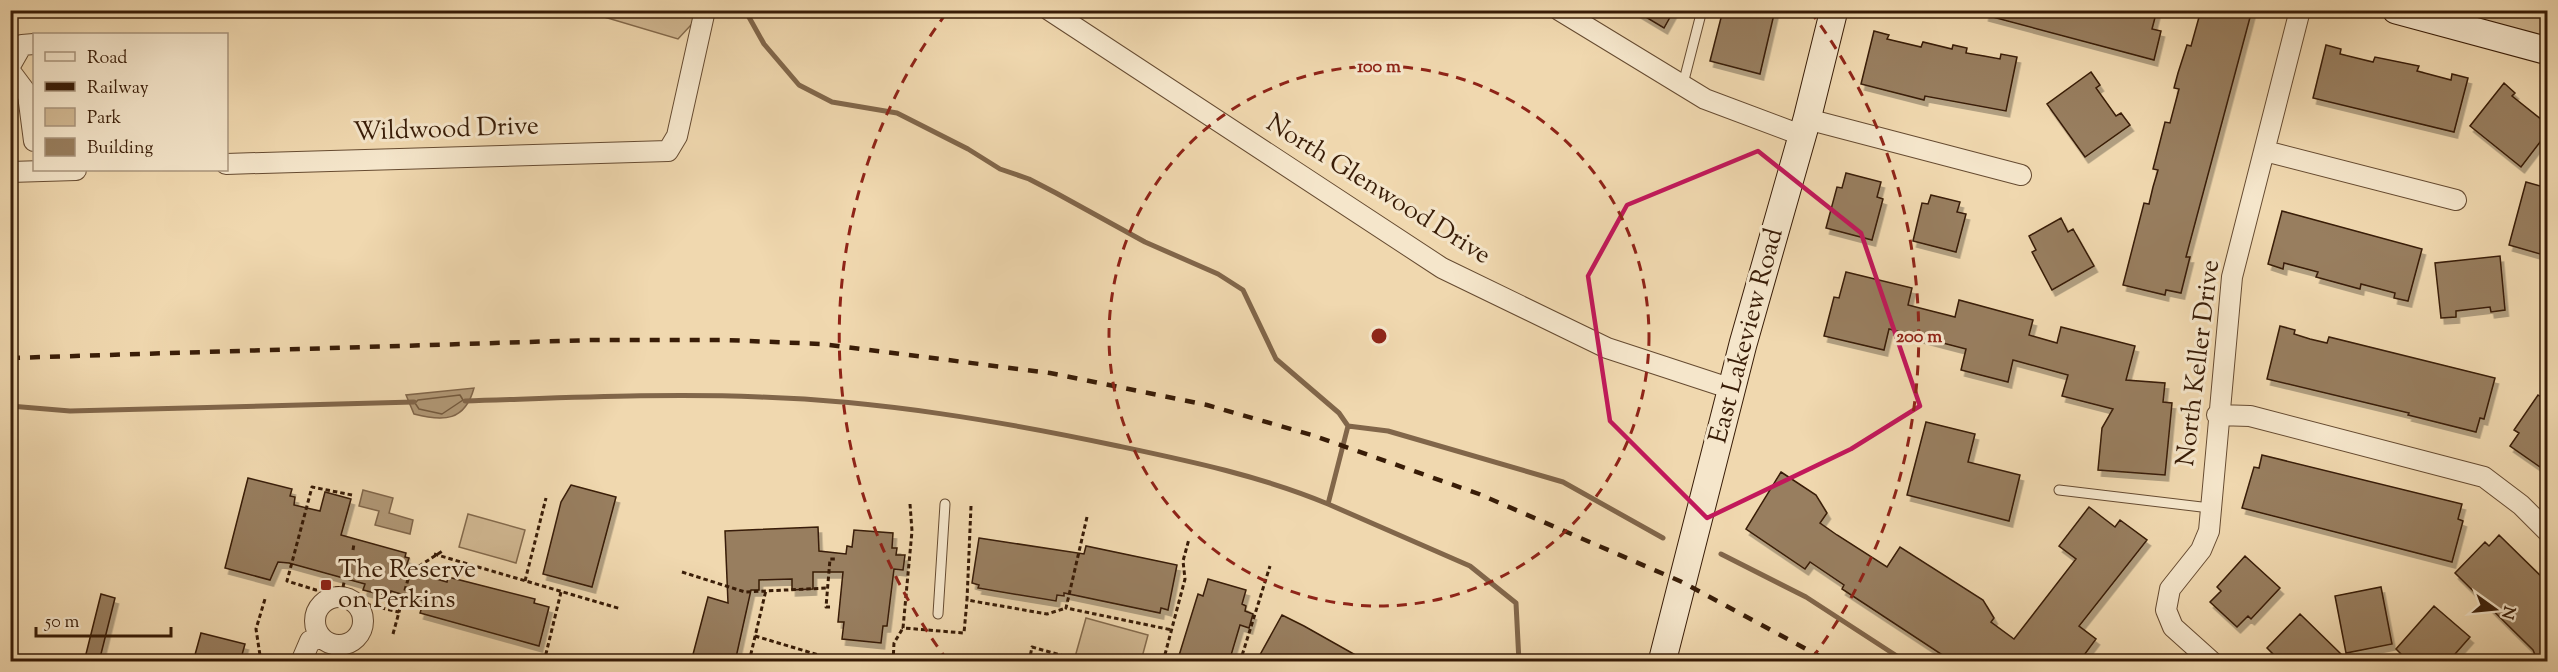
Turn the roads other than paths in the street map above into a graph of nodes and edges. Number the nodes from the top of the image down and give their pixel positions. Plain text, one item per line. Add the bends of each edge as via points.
1 (705, 10) edge
2 (1049, 10) edge
3 (1559, 10) edge
4 (1702, 10) edge
5 (1834, 10) edge
6 (2300, 10) edge
7 (2396, 10) edge
8 (33, 44) edge
9 (2547, 51) edge
10 (10, 66) edge
11 (10, 71) edge
12 (1683, 84) junction
13 (31, 91) edge
14 (33, 124) edge
15 (1804, 127) junction
16 (2265, 151) junction
17 (228, 164) edge
18 (33, 170) edge
19 (10, 172) edge
20 (2021, 175) dead end
21 (2456, 200) dead end
22 (1732, 389) junction
23 (2217, 415) junction
24 (2059, 490) dead end
25 (945, 504) dead end
26 (2210, 508) junction
27 (2547, 532) edge
28 (938, 614) dead end
29 (321, 638) dead end
30 (301, 662) edge
31 (1662, 662) edge
32 (2212, 662) edge

1 - 17 street, Wildwood Drive via 676,136 668,151
2 - 22 street, North Glenwood Drive via 1442,268 1607,348
3 - 12 street
4 - 12 lane
5 - 15 main road, East Lakeview Road
6 - 16 street, North Keller Drive
7 - 9 main road
8 - 10 street via 22,45
11 - 13 street
12 - 15 street via 1706,99
13 - 14 street
15 - 20 street
15 - 22 main road, East Lakeview Road
16 - 21 street
16 - 23 street, North Keller Drive via 2232,277
18 - 19 street
22 - 31 main road, East Lakeview Road
23 - 26 street, North Keller Drive
23 - 27 street via 2250,416 2484,477 2521,505
24 - 26 lane
25 - 28 lane
26 - 32 street, North Keller Drive via 2209,531 2201,550 2170,589 2166,610 2173,627
29 - 30 street via 310,641

